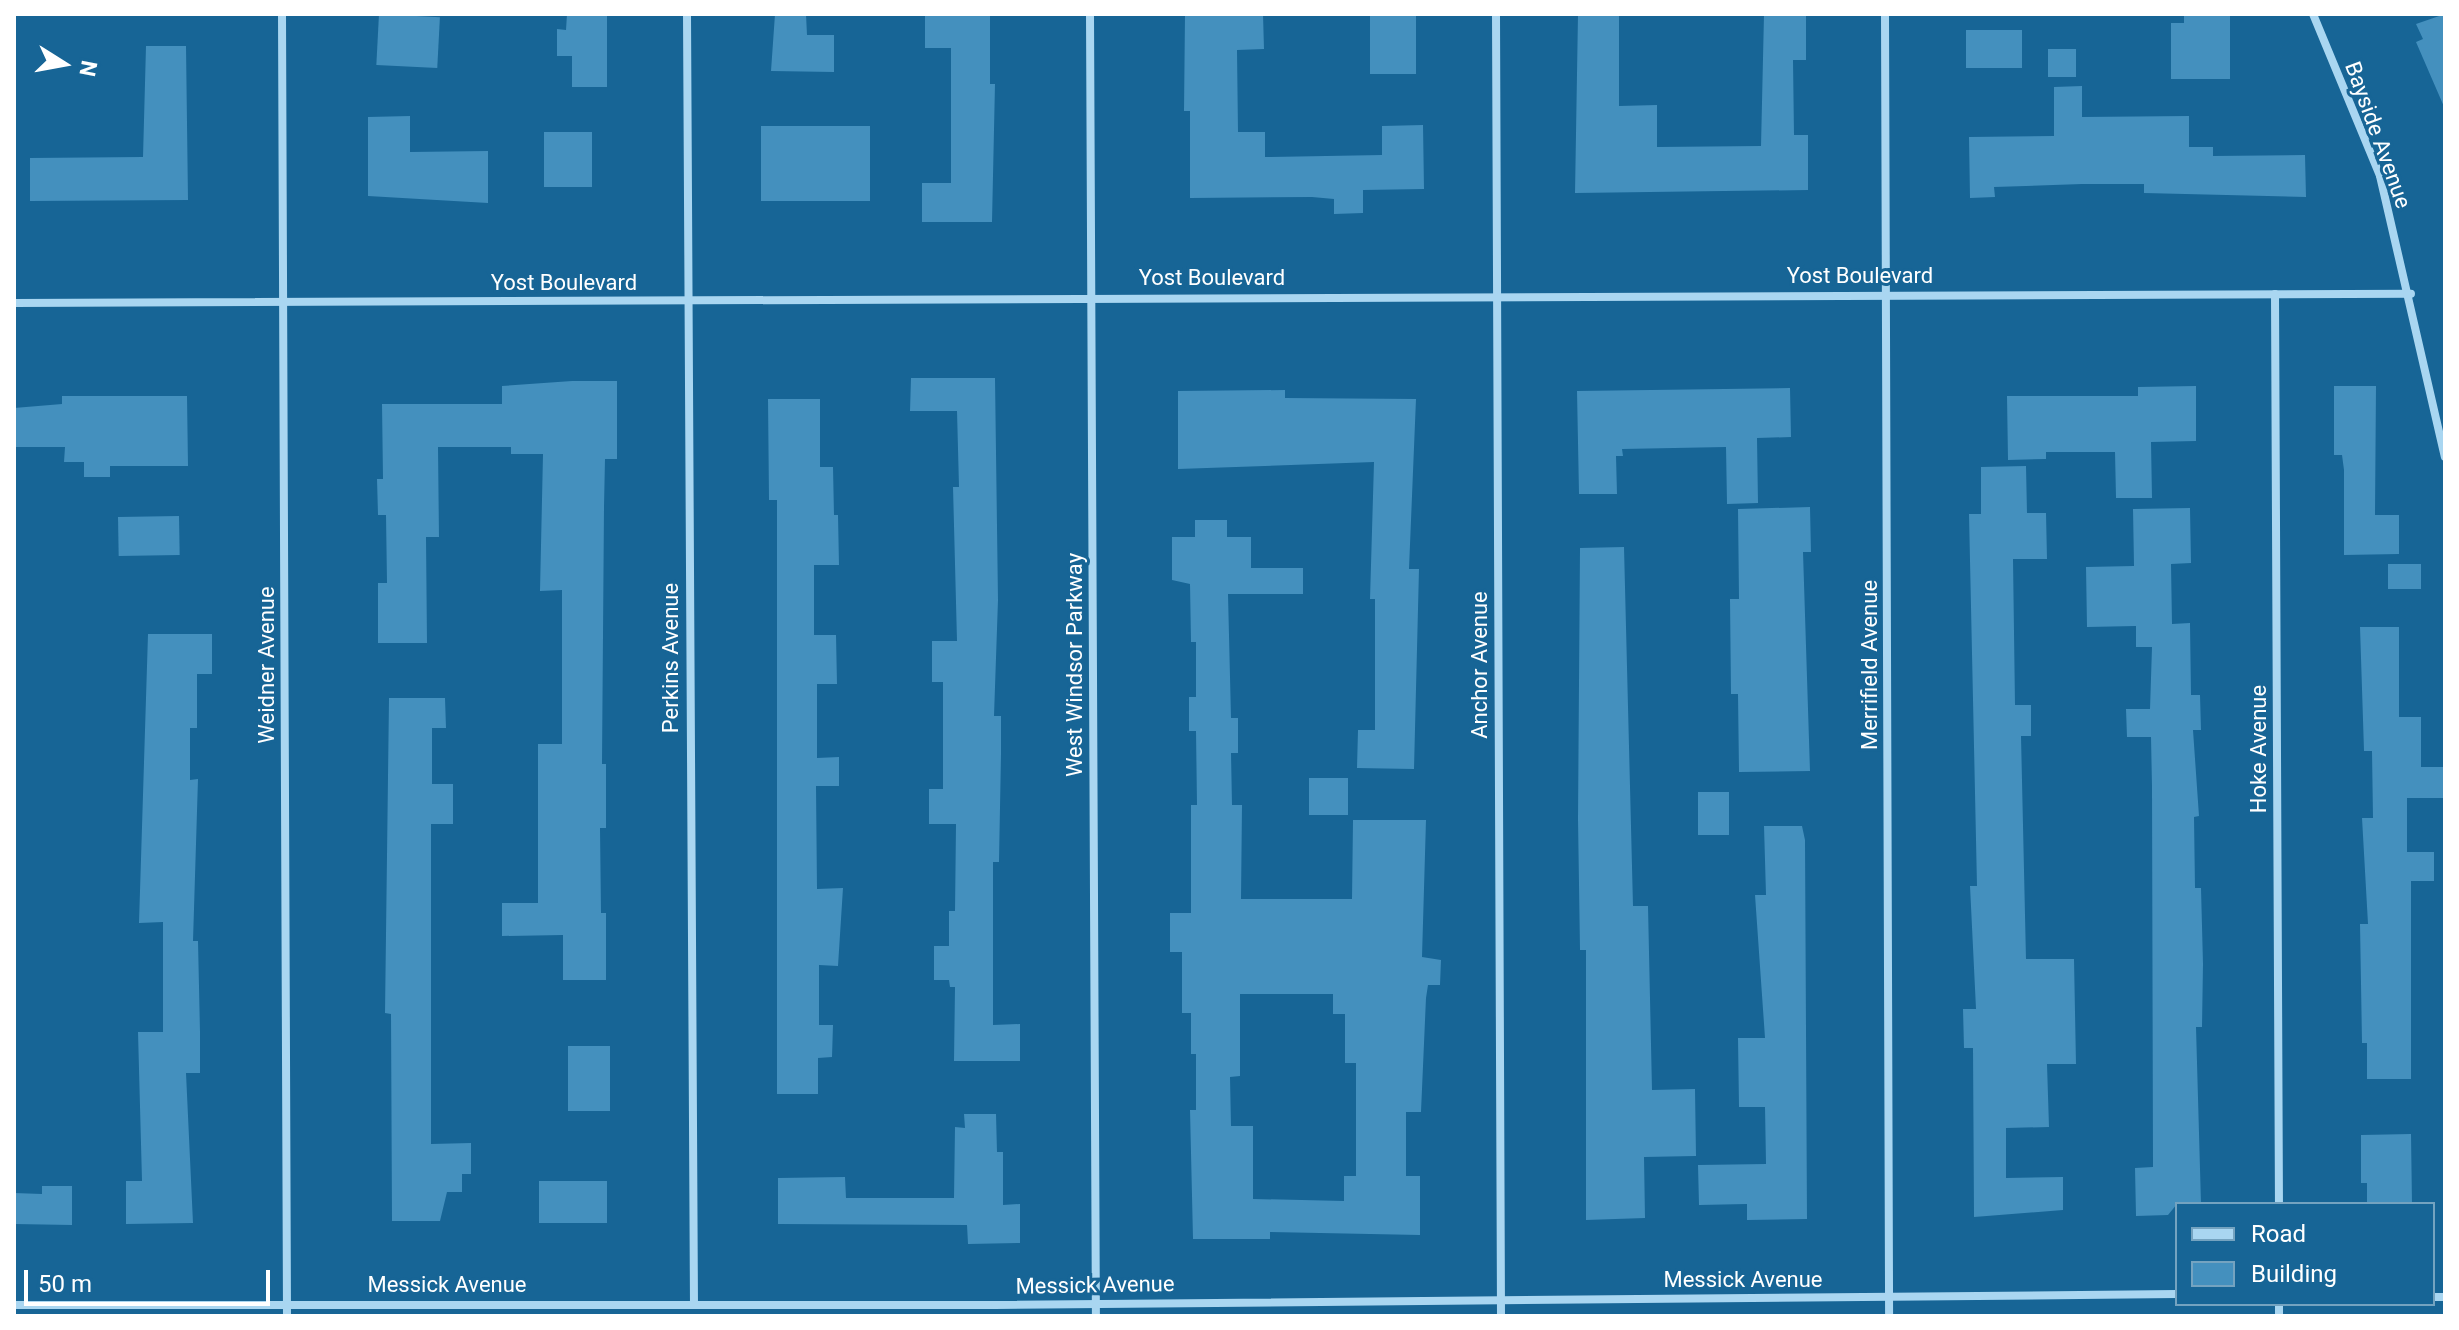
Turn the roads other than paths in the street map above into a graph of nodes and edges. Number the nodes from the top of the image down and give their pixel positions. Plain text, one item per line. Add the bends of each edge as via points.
1 (282, 14) edge
2 (687, 14) edge
3 (1090, 14) edge
4 (1496, 14) edge
5 (1885, 14) edge
6 (2313, 14) edge
7 (1886, 294) junction
8 (2275, 294) junction
9 (2411, 294) junction
10 (1092, 296) junction
11 (1496, 296) junction
12 (687, 300) junction
13 (283, 301) junction
14 (14, 303) edge
15 (2445, 457) edge
16 (2279, 1202) edge
17 (2175, 1294) edge
18 (1889, 1297) junction
19 (1500, 1299) junction
20 (694, 1302) junction
21 (1096, 1302) junction
22 (287, 1304) junction
23 (14, 1305) edge
24 (287, 1316) edge
25 (1096, 1316) edge
26 (1501, 1316) edge
27 (1889, 1316) edge

1 - 13 street, Weidner Avenue
2 - 12 street, Perkins Avenue
3 - 10 street, West Windsor Parkway
4 - 11 street, Anchor Avenue
5 - 7 street, Merrifield Avenue
6 - 9 street, Bayside Avenue via 2380,176
7 - 8 street, Yost Boulevard
7 - 11 street, Yost Boulevard
7 - 18 street, Merrifield Avenue
8 - 9 street, Yost Boulevard
8 - 16 street, Hoke Avenue
9 - 15 street, Bayside Avenue
10 - 11 street, Yost Boulevard
10 - 12 street, Yost Boulevard
10 - 21 street, West Windsor Parkway
11 - 19 street, Anchor Avenue
12 - 13 street, Yost Boulevard
12 - 20 street, Perkins Avenue
13 - 14 street, Yost Boulevard
13 - 22 street, Weidner Avenue
17 - 18 street, Messick Avenue
18 - 19 street, Messick Avenue
18 - 27 street, Merrifield Avenue
19 - 21 street, Messick Avenue
19 - 26 street, Anchor Avenue
20 - 21 street, Messick Avenue
20 - 22 street, Messick Avenue
21 - 25 street, West Windsor Parkway
22 - 23 street, Messick Avenue
22 - 24 street, Weidner Avenue

